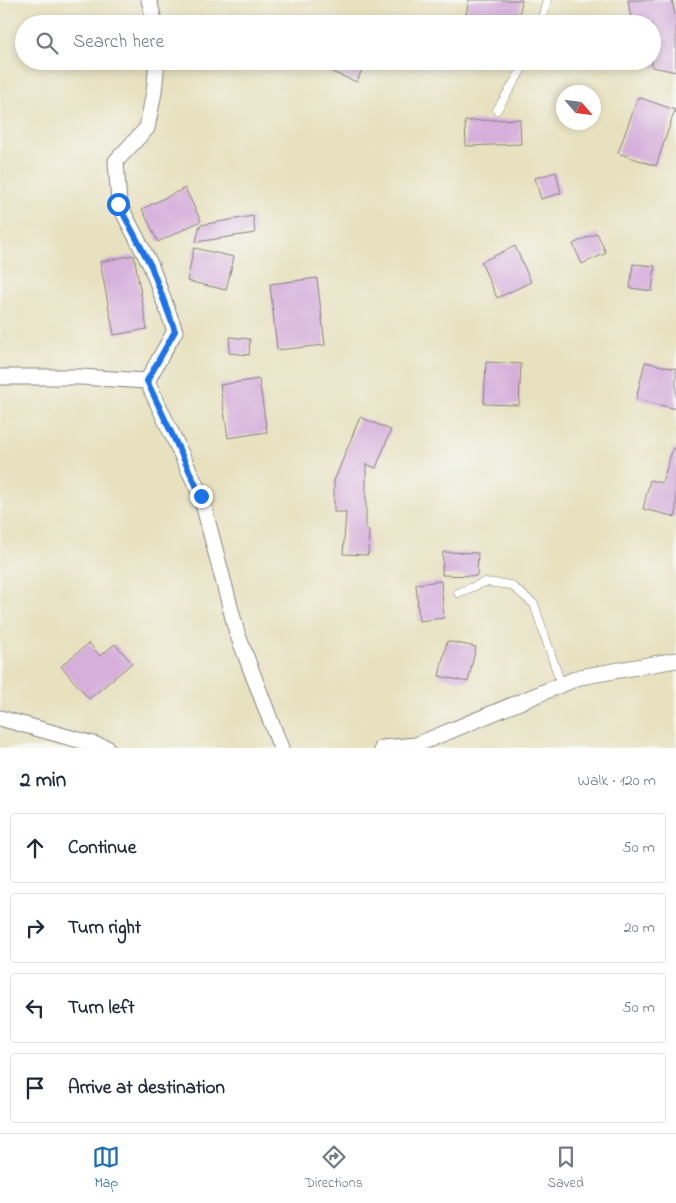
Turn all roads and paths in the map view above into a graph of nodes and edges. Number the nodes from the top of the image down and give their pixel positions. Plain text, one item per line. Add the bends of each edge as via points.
1 (149, 0) edge
2 (547, 0) edge
3 (153, 15) edge
4 (543, 15) edge
5 (156, 70) edge
6 (521, 70) edge
7 (497, 110) dead end
8 (0, 377) edge
9 (147, 381) junction
10 (458, 593) dead end
11 (676, 660) edge
12 (561, 684) junction
13 (0, 718) edge
14 (107, 748) edge
15 (281, 748) edge
16 (382, 748) edge

1 - 3 street
2 - 4 lane
5 - 9 street via 147,128 116,161 118,204 151,266 175,331
6 - 7 lane
8 - 9 street
9 - 15 street via 201,496 236,633
10 - 12 lane via 485,582 510,585 534,604
11 - 12 street via 580,677
12 - 16 street via 416,745
13 - 14 street

